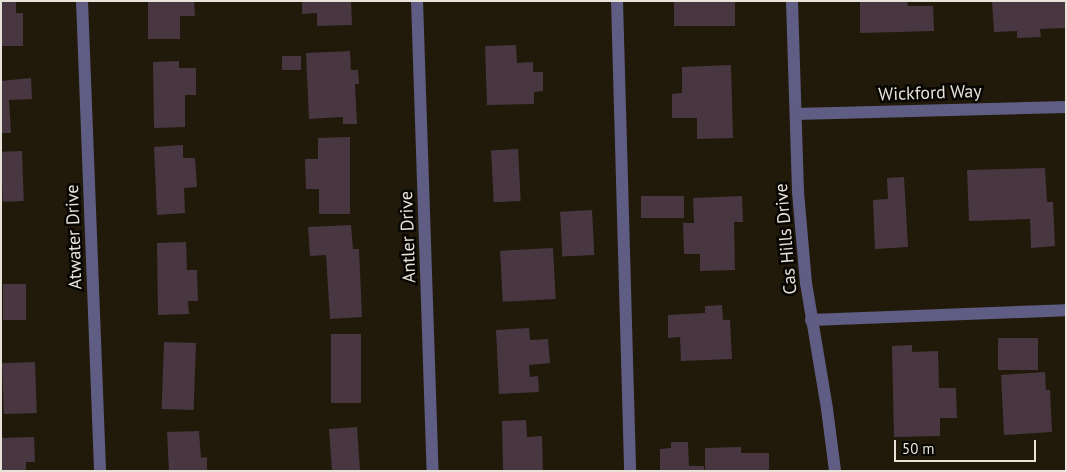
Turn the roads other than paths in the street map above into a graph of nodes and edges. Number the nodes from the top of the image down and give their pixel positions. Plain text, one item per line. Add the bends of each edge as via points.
1 (82, 1) edge
2 (417, 1) edge
3 (617, 1) edge
4 (792, 1) edge
5 (1066, 107) edge
6 (796, 114) junction
7 (1066, 310) edge
8 (811, 320) junction
9 (100, 471) edge
10 (433, 471) edge
11 (630, 471) edge
12 (835, 471) edge

1 - 9 street, Atwater Drive
2 - 10 street, Antler Drive
3 - 11 street
4 - 6 street, Cas Hills Drive
5 - 6 street, Wickford Way
6 - 8 street, Cas Hills Drive via 798,192
7 - 8 street
8 - 12 street, Cas Hills Drive via 828,409

